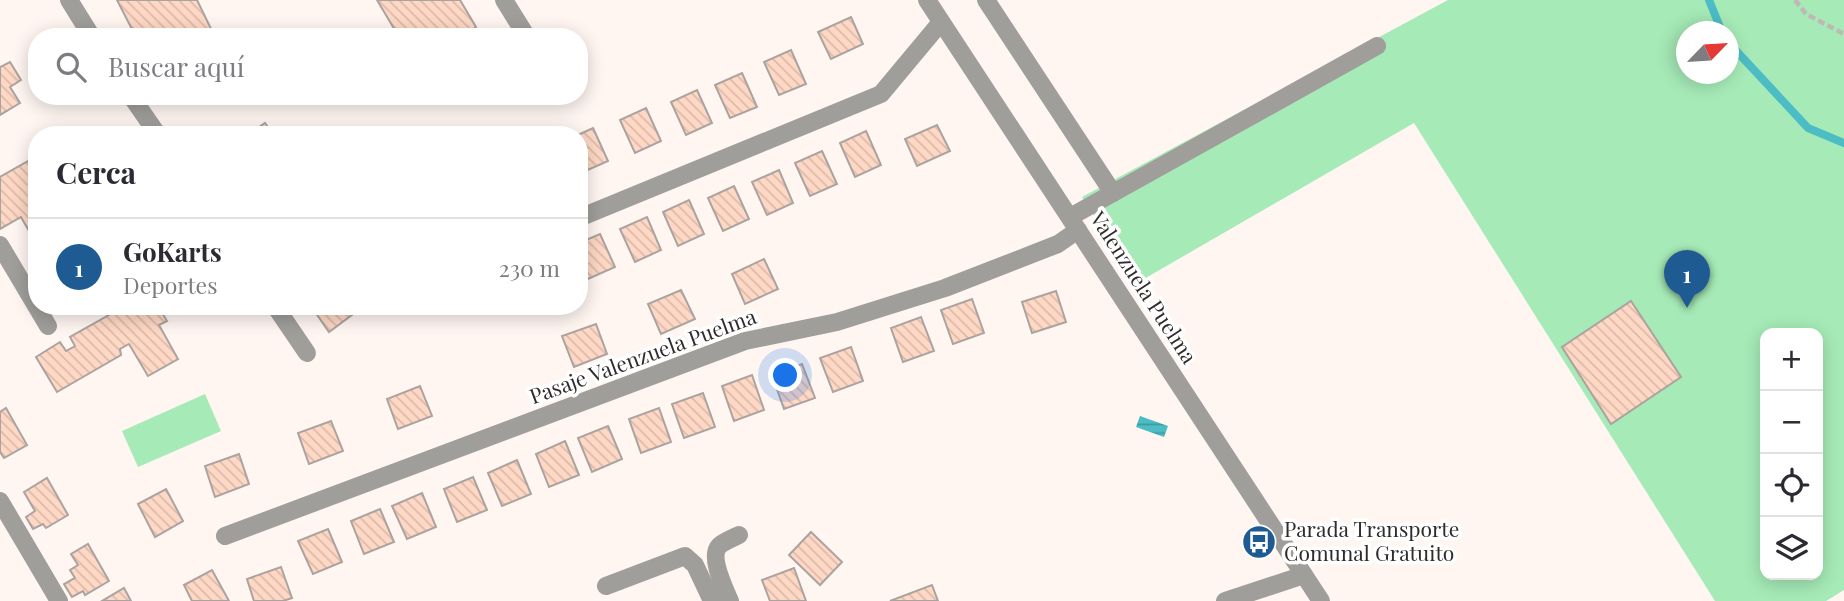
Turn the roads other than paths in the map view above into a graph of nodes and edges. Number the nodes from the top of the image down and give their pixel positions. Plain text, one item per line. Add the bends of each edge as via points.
1 (69, 0) edge
2 (504, 0) edge
3 (927, 0) edge
4 (986, 0) edge
5 (941, 22) junction
6 (86, 28) edge
7 (521, 28) edge
8 (1377, 46) dead end
9 (137, 105) edge
10 (152, 126) edge
11 (1113, 193) junction
12 (588, 214) edge
13 (1074, 224) junction
14 (0, 244) edge
15 (28, 292) edge
16 (42, 315) edge
17 (281, 315) edge
18 (48, 326) dead end
19 (307, 353) dead end
20 (0, 501) edge
21 (225, 536) dead end
22 (739, 536) dead end
23 (1304, 575) junction
24 (606, 586) dead end
25 (59, 601) edge
26 (712, 601) edge
27 (730, 601) edge
28 (1225, 601) edge
29 (1321, 601) edge

1 - 6 street
2 - 7 street
3 - 5 street, Valenzuela Puelma
4 - 11 street
5 - 12 street via 881,94
5 - 13 street, Valenzuela Puelma
8 - 11 street, Pasaje Valenzuela Puelma
9 - 10 street
11 - 13 street, Pasaje Valenzuela Puelma
13 - 21 street, Pasaje Valenzuela Puelma via 1058,244 945,288 837,322 745,341
13 - 23 street, Valenzuela Puelma
14 - 15 street
16 - 18 street
17 - 19 street
20 - 25 street
22 - 27 street via 719,546 715,559
23 - 28 street
23 - 29 street, Valenzuela Puelma
24 - 26 street via 685,556 695,565

